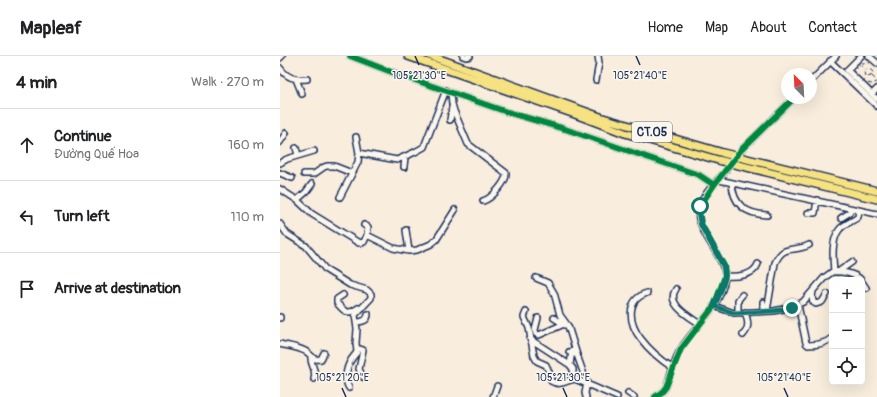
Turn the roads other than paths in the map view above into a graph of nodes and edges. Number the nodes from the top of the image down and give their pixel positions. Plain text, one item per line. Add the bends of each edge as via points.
1 (351, 56) edge
2 (408, 56) edge
3 (431, 56) edge
4 (463, 56) edge
5 (470, 56) edge
6 (598, 56) edge
7 (836, 56) edge
8 (861, 56) edge
9 (869, 56) edge
10 (830, 62) junction
11 (874, 64) edge
12 (280, 68) edge
13 (817, 75) edge
14 (296, 79) junction
15 (307, 79) dead end
16 (596, 80) dead end
17 (877, 89) edge
18 (449, 91) junction
19 (302, 94) dead end
20 (872, 94) junction
21 (877, 99) edge
22 (452, 104) junction
23 (788, 104) edge
24 (877, 106) edge
25 (450, 120) dead end
26 (286, 133) dead end
27 (356, 137) dead end
28 (280, 142) edge
29 (296, 148) dead end
30 (741, 150) tunnel mouth
31 (314, 151) dead end
32 (359, 153) junction
33 (298, 155) junction
34 (405, 157) junction
35 (280, 164) edge
36 (404, 167) dead end
37 (726, 170) tunnel mouth
38 (280, 173) edge
39 (352, 173) junction
40 (304, 174) dead end
41 (292, 178) dead end
42 (719, 180) junction
43 (732, 183) junction
44 (312, 184) dead end
45 (714, 185) junction
46 (280, 189) edge
47 (877, 191) edge
48 (340, 197) dead end
49 (877, 199) edge
50 (297, 200) junction
51 (817, 200) junction
52 (483, 201) dead end
53 (851, 209) junction
54 (455, 210) dead end
55 (859, 210) junction
56 (808, 213) dead end
57 (877, 214) edge
58 (767, 215) dead end
59 (842, 218) dead end
60 (280, 224) edge
61 (364, 226) dead end
62 (406, 230) dead end
63 (368, 235) junction
64 (810, 245) dead end
65 (409, 251) junction
66 (852, 262) dead end
67 (758, 264) dead end
68 (836, 272) junction
69 (725, 276) junction
70 (858, 277) edge
71 (536, 278) dead end
72 (676, 289) dead end
73 (814, 290) junction
74 (647, 293) dead end
75 (370, 294) junction
76 (742, 294) dead end
77 (827, 294) dead end
78 (343, 295) dead end
79 (763, 302) dead end
80 (798, 305) junction
81 (714, 306) junction
82 (765, 311) junction
83 (738, 312) junction
84 (744, 312) junction
85 (368, 314) dead end
86 (524, 315) dead end
87 (538, 318) dead end
88 (554, 318) dead end
89 (356, 322) junction
90 (700, 324) junction
91 (566, 325) junction
92 (743, 335) dead end
93 (530, 339) junction
94 (829, 340) edge
95 (280, 344) edge
96 (357, 348) junction
97 (324, 353) dead end
98 (572, 354) junction
99 (311, 357) junction
100 (570, 365) junction
101 (673, 368) junction
102 (363, 377) dead end
103 (573, 378) junction
104 (314, 379) dead end
105 (587, 383) junction
106 (497, 386) dead end
107 (349, 388) dead end
108 (606, 392) junction
109 (628, 393) dead end
110 (662, 395) edge
111 (494, 397) edge
112 (586, 397) edge
113 (601, 397) edge
114 (616, 397) edge
115 (634, 397) edge
116 (655, 397) edge

1 - 18 street
2 - 49 highway, CT.05 via 625,133 718,160
3 - 47 highway, CT.05 via 603,118 723,153
4 - 5 street
6 - 16 street
7 - 10 street
8 - 20 street via 857,63 847,70
9 - 11 street
10 - 13 street
10 - 24 street
12 - 14 street via 284,75
14 - 15 street
14 - 19 street
17 - 20 street
18 - 22 street
18 - 34 street via 424,147
18 - 45 street via 699,175
20 - 21 street
22 - 25 street
22 - 52 street via 468,144 506,174 506,179 494,194
23 - 30 street
26 - 28 street
27 - 32 street
29 - 33 street
31 - 33 street
32 - 34 street via 400,160
32 - 39 street via 358,162
33 - 35 street
34 - 36 street
37 - 42 street
38 - 41 street
39 - 40 street via 327,166 314,174
39 - 48 street
42 - 43 street
42 - 45 street
43 - 51 street
43 - 58 street via 734,195 745,210
44 - 50 street
45 - 69 street via 704,197 699,218 724,266
46 - 50 street
50 - 63 street via 312,214 359,244 364,242
51 - 53 street
51 - 56 street via 815,214
53 - 55 street
53 - 59 street
54 - 65 street via 436,240 425,247
55 - 57 street
55 - 68 street via 858,218 838,232 832,252
60 - 75 street via 287,234 306,246 326,270 350,285 367,290
61 - 63 street via 368,228
62 - 65 street
63 - 65 street via 393,248
64 - 82 street via 786,250 778,256
66 - 68 street
67 - 69 street via 751,272
68 - 70 street
68 - 73 street via 824,278
69 - 81 street
71 - 91 street via 548,283
72 - 90 street via 673,295 678,308
73 - 77 street via 812,297 815,304 822,302
73 - 80 street
74 - 101 street via 631,307 635,329 640,339 657,357
75 - 78 street via 356,309 348,313 337,303 337,299
75 - 89 street via 371,298 356,312
76 - 83 street via 738,300
79 - 82 street
80 - 82 street
80 - 94 street via 806,343 812,345
81 - 83 street
81 - 90 street
82 - 84 street
83 - 84 street
84 - 92 street via 748,326
85 - 89 street via 365,320
86 - 93 street
87 - 91 street via 535,330 538,335
88 - 91 street
89 - 96 street
90 - 101 street via 681,349
91 - 98 street via 573,341
93 - 100 street
93 - 103 street via 534,356 537,361 546,365 551,381 562,384
95 - 99 street via 304,351
96 - 102 street via 363,350 359,369
96 - 107 street via 346,374 345,381
97 - 99 street via 319,360
98 - 100 street
98 - 105 street
99 - 104 street via 315,371
100 - 103 street via 573,369
101 - 110 street
103 - 105 street
105 - 108 street
105 - 112 street
106 - 111 street
108 - 113 street
108 - 114 street
109 - 115 street
110 - 116 street

